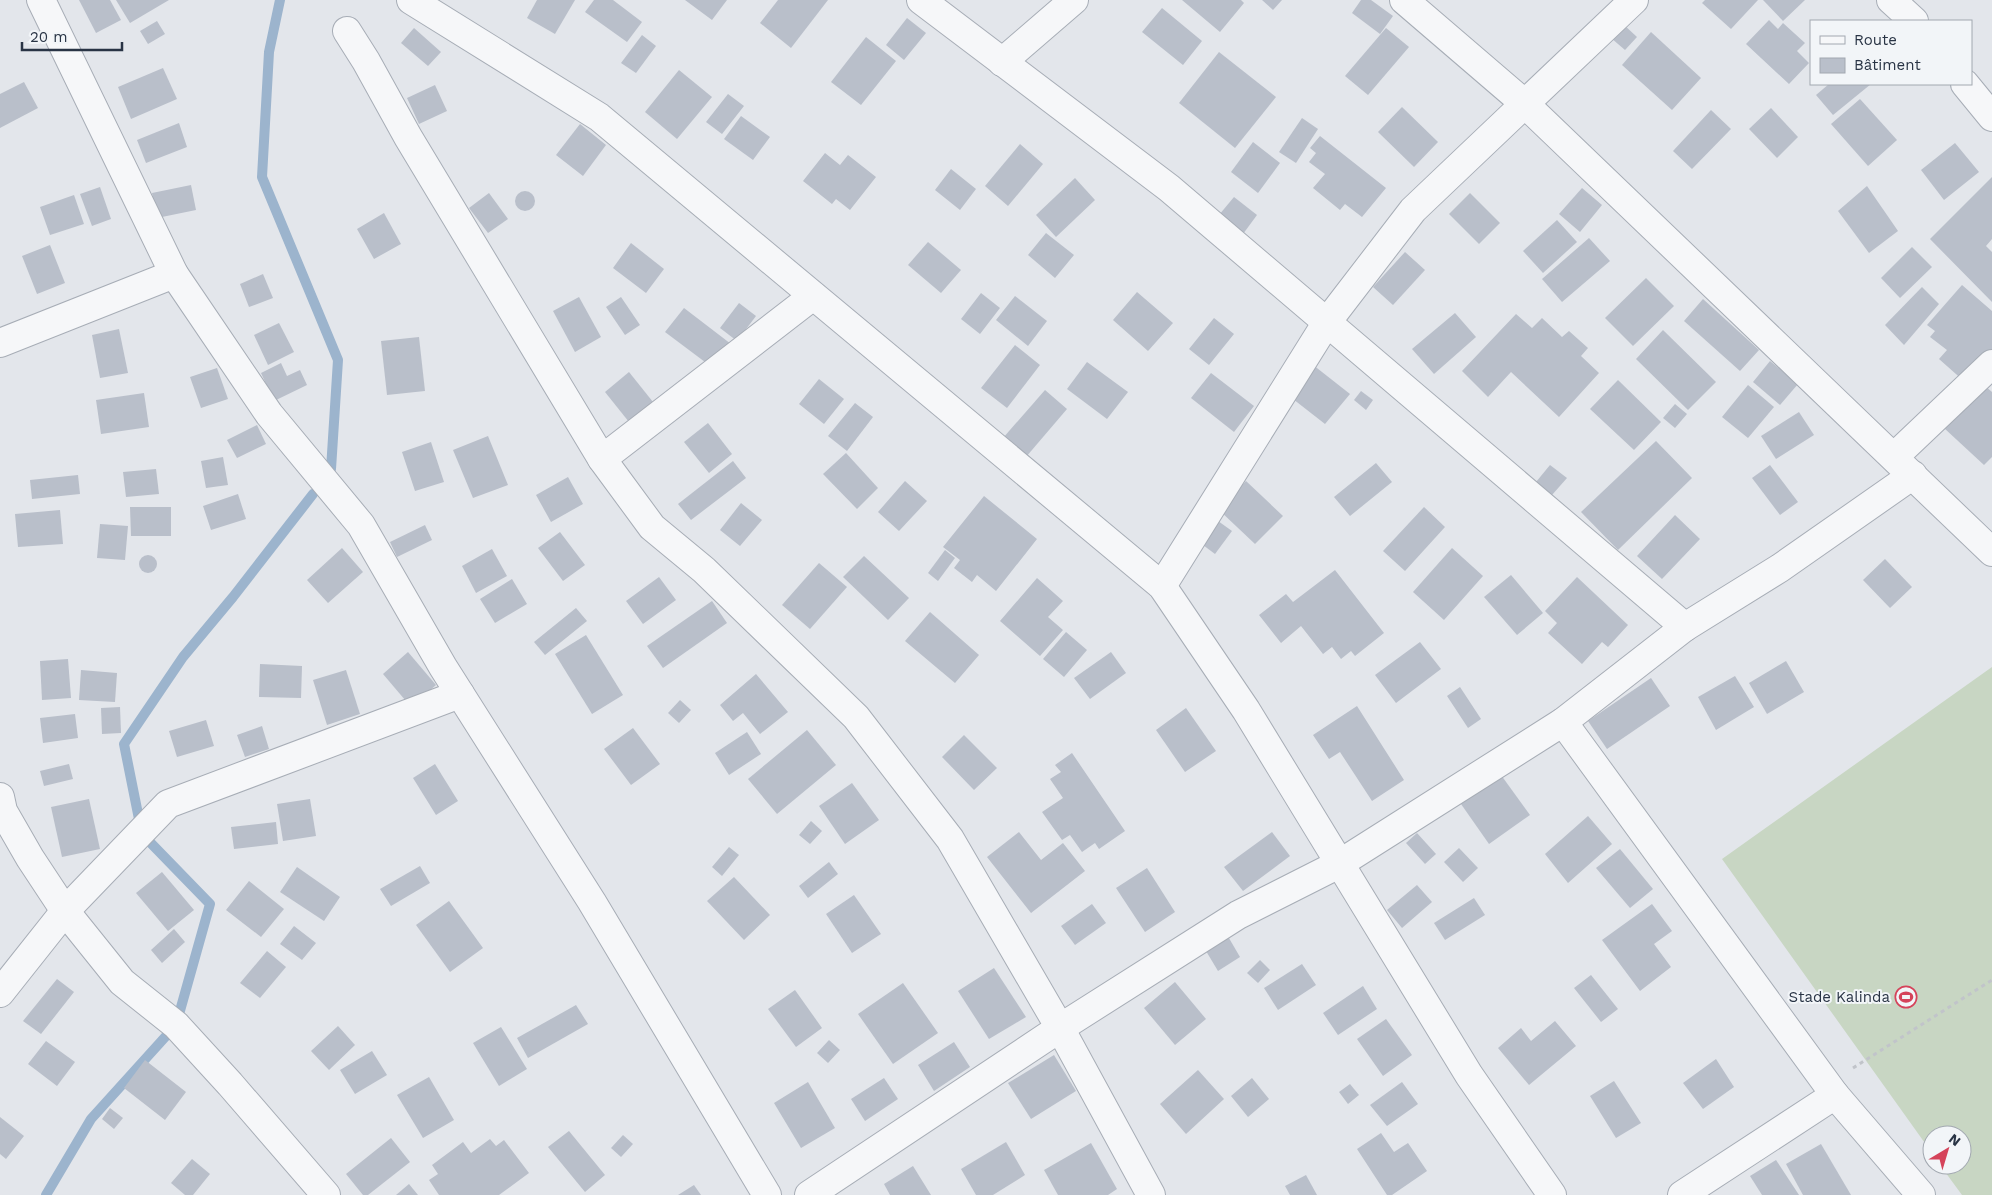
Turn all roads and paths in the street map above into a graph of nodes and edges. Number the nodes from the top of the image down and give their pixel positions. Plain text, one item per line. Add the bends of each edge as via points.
1 (41, 0) edge
2 (411, 0) edge
3 (921, 0) edge
4 (1074, 0) edge
5 (1404, 0) edge
6 (1634, 0) edge
7 (1891, 0) edge
8 (1913, 20) edge
9 (347, 31) dead end
10 (1002, 62) junction
11 (1966, 85) edge
12 (1524, 103) junction
13 (1992, 117) edge
14 (174, 274) junction
15 (813, 296) junction
16 (1327, 322) junction
17 (0, 343) edge
18 (1992, 364) edge
19 (602, 459) junction
20 (1904, 466) junction
21 (1992, 552) edge
22 (1162, 586) junction
23 (1685, 627) junction
24 (460, 694) junction
25 (1563, 722) junction
26 (0, 796) edge
27 (1339, 864) junction
28 (65, 911) junction
29 (1992, 980) edge
30 (0, 993) edge
31 (1060, 1028) junction
32 (1835, 1096) junction
33 (326, 1195) edge
34 (767, 1195) edge
35 (809, 1195) edge
36 (1151, 1195) edge
37 (1552, 1195) edge
38 (1682, 1195) edge
39 (1921, 1195) edge

1 - 14 street
2 - 15 street via 599,118
3 - 10 street
4 - 10 street
5 - 12 street
6 - 12 street
7 - 8 street
9 - 19 street
10 - 16 street via 1169,188
11 - 13 street
12 - 16 street via 1413,210
12 - 20 street
14 - 17 street
14 - 24 street via 269,414 362,525
15 - 19 street
15 - 22 street
16 - 22 street
16 - 23 street
18 - 20 street
19 - 31 street via 652,527 704,570 856,717 950,839
20 - 21 street
20 - 23 street via 1780,568
22 - 27 street via 1246,710
23 - 25 street
24 - 28 street via 168,804
24 - 34 street via 592,902
25 - 27 street
25 - 32 street
26 - 28 street via 3,812
27 - 31 street via 1238,915
27 - 37 street via 1470,1075
28 - 30 street
28 - 33 street via 122,982 176,1025
29 - 32 path via 1847,1072
31 - 35 street
31 - 36 street
32 - 38 street
32 - 39 street

